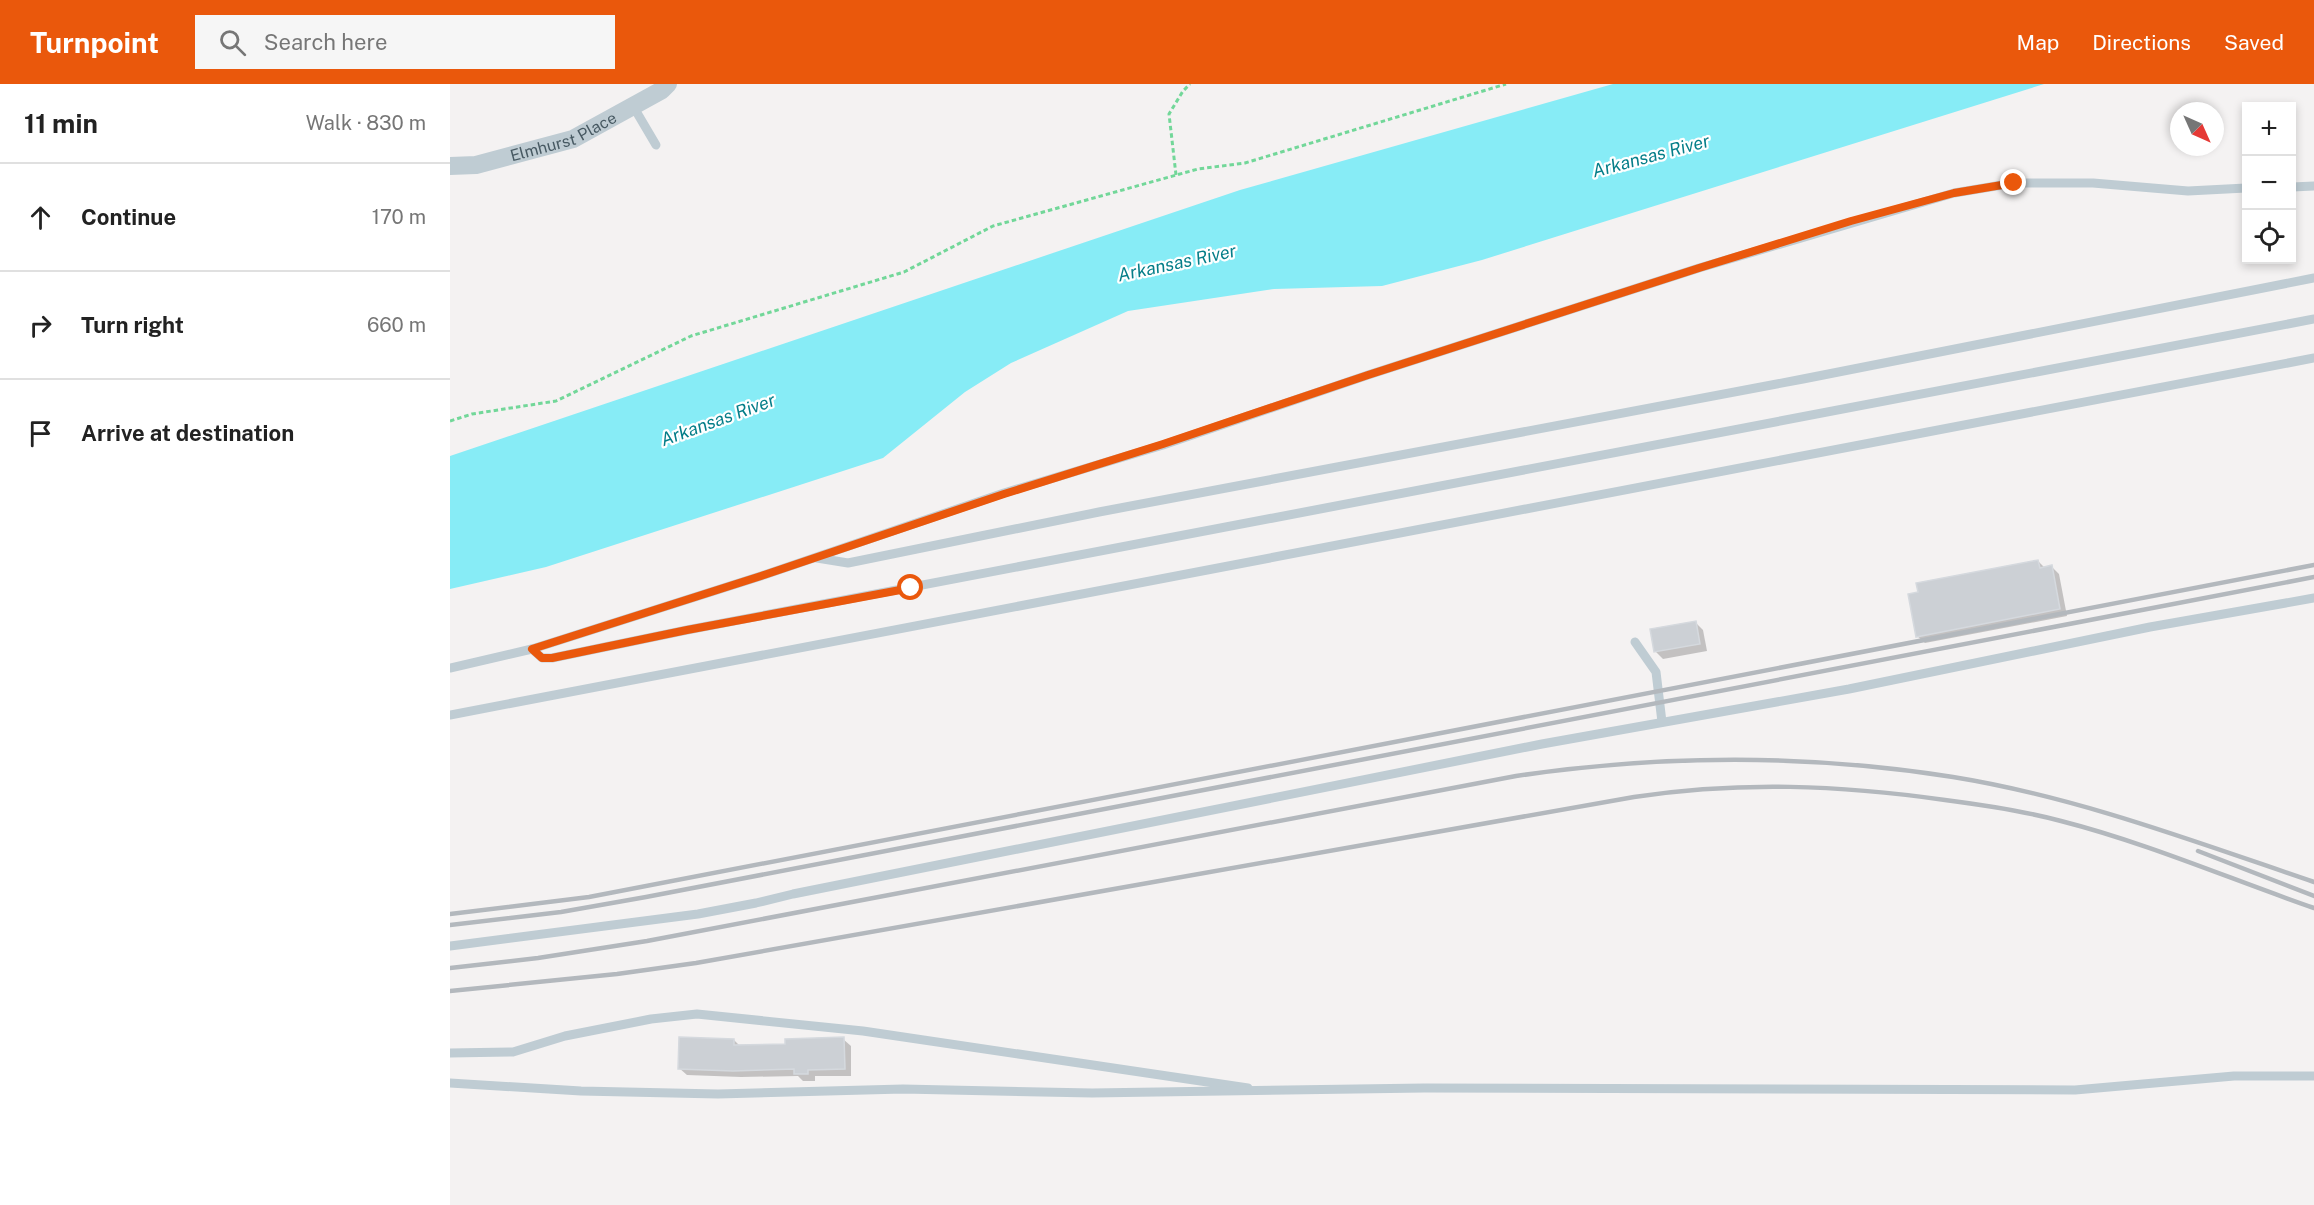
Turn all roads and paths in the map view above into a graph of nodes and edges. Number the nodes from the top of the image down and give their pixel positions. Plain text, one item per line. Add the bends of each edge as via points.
1 (668, 84) edge
2 (1190, 84) edge
3 (1506, 84) edge
4 (633, 106) junction
5 (656, 145) dead end
6 (450, 166) edge
7 (1176, 175) junction
8 (2314, 186) edge
9 (2296, 187) edge
10 (2242, 188) edge
11 (2314, 278) edge
12 (2314, 319) edge
13 (2314, 358) edge
14 (450, 421) edge
15 (817, 557) junction
16 (2314, 598) edge
17 (1635, 642) dead end
18 (532, 649) junction
19 (450, 668) edge
20 (450, 715) edge
21 (1662, 723) junction
22 (450, 946) edge
23 (450, 1053) edge
24 (2314, 1076) edge
25 (450, 1083) edge
26 (1271, 1091) junction

1 - 4 street, Elmhurst Place
2 - 7 path via 1169,114
3 - 7 path via 1245,163
4 - 5 lane
4 - 6 street, Elmhurst Place via 573,140 476,165
7 - 14 path via 993,226 904,272 692,336 556,401
8 - 9 lane
10 - 15 lane via 2188,191 2093,183 2014,183 1954,193 1699,268
11 - 15 lane via 848,562
12 - 18 lane via 552,658 542,658
13 - 20 lane
15 - 18 lane
16 - 21 lane
17 - 21 lane via 1656,672
18 - 19 lane
21 - 22 lane via 1530,746 698,914
23 - 26 lane via 513,1052 565,1036 697,1014 863,1031
24 - 26 lane via 2234,1076 2075,1090
25 - 26 lane via 718,1094 903,1089

